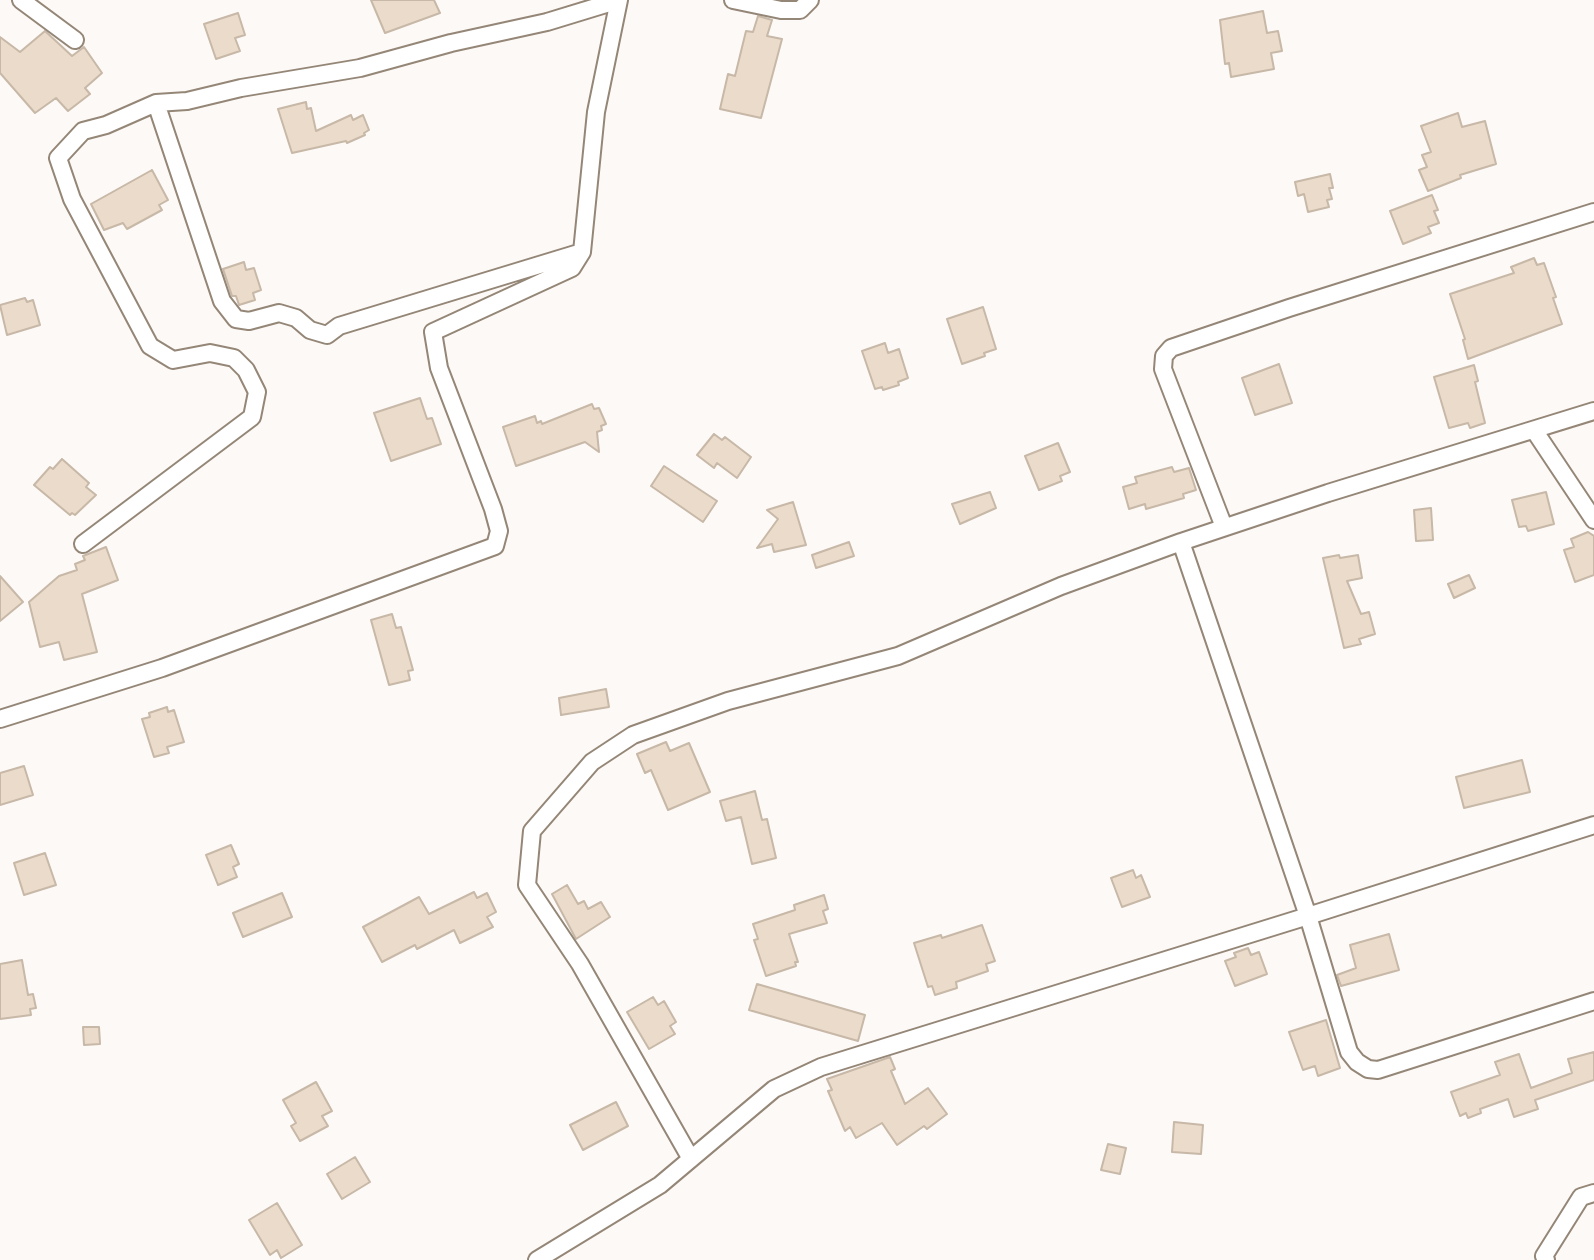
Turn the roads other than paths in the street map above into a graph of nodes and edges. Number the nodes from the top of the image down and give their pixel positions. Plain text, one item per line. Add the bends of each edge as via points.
1 (21, 0) edge
2 (619, 0) edge
3 (733, 0) edge
4 (810, 0) edge
5 (75, 40) dead end
6 (156, 103) junction
7 (1594, 212) edge
8 (582, 252) junction
9 (1594, 411) edge
10 (1534, 430) junction
11 (1594, 520) edge
12 (1224, 527) junction
13 (1181, 542) junction
14 (83, 544) dead end
15 (0, 719) edge
16 (1594, 825) edge
17 (1308, 916) junction
18 (1594, 1001) edge
19 (691, 1159) junction
20 (1594, 1193) edge
21 (537, 1260) edge
22 (1546, 1260) edge

1 - 5 street
2 - 6 street via 360,68
2 - 8 street via 596,112
3 - 4 street via 791,10 800,10
6 - 8 street via 222,301 236,319 279,313 327,335 339,326
6 - 14 street via 83,131 58,158 72,199 150,346 173,360 210,353 234,358 257,392 252,417
7 - 12 street via 1171,348 1163,369
8 - 15 street via 572,268 433,332 439,368 493,509 499,531 495,546 162,668
9 - 10 street
10 - 11 street
10 - 12 street
12 - 13 street
13 - 17 street
13 - 19 street via 1061,586 898,656 728,701 633,735 592,762 532,831 527,885 580,964
16 - 17 street
17 - 18 street via 1349,1052 1368,1069 1389,1067
17 - 19 street via 821,1067 774,1089
19 - 21 street via 660,1185
20 - 22 street via 1581,1197

